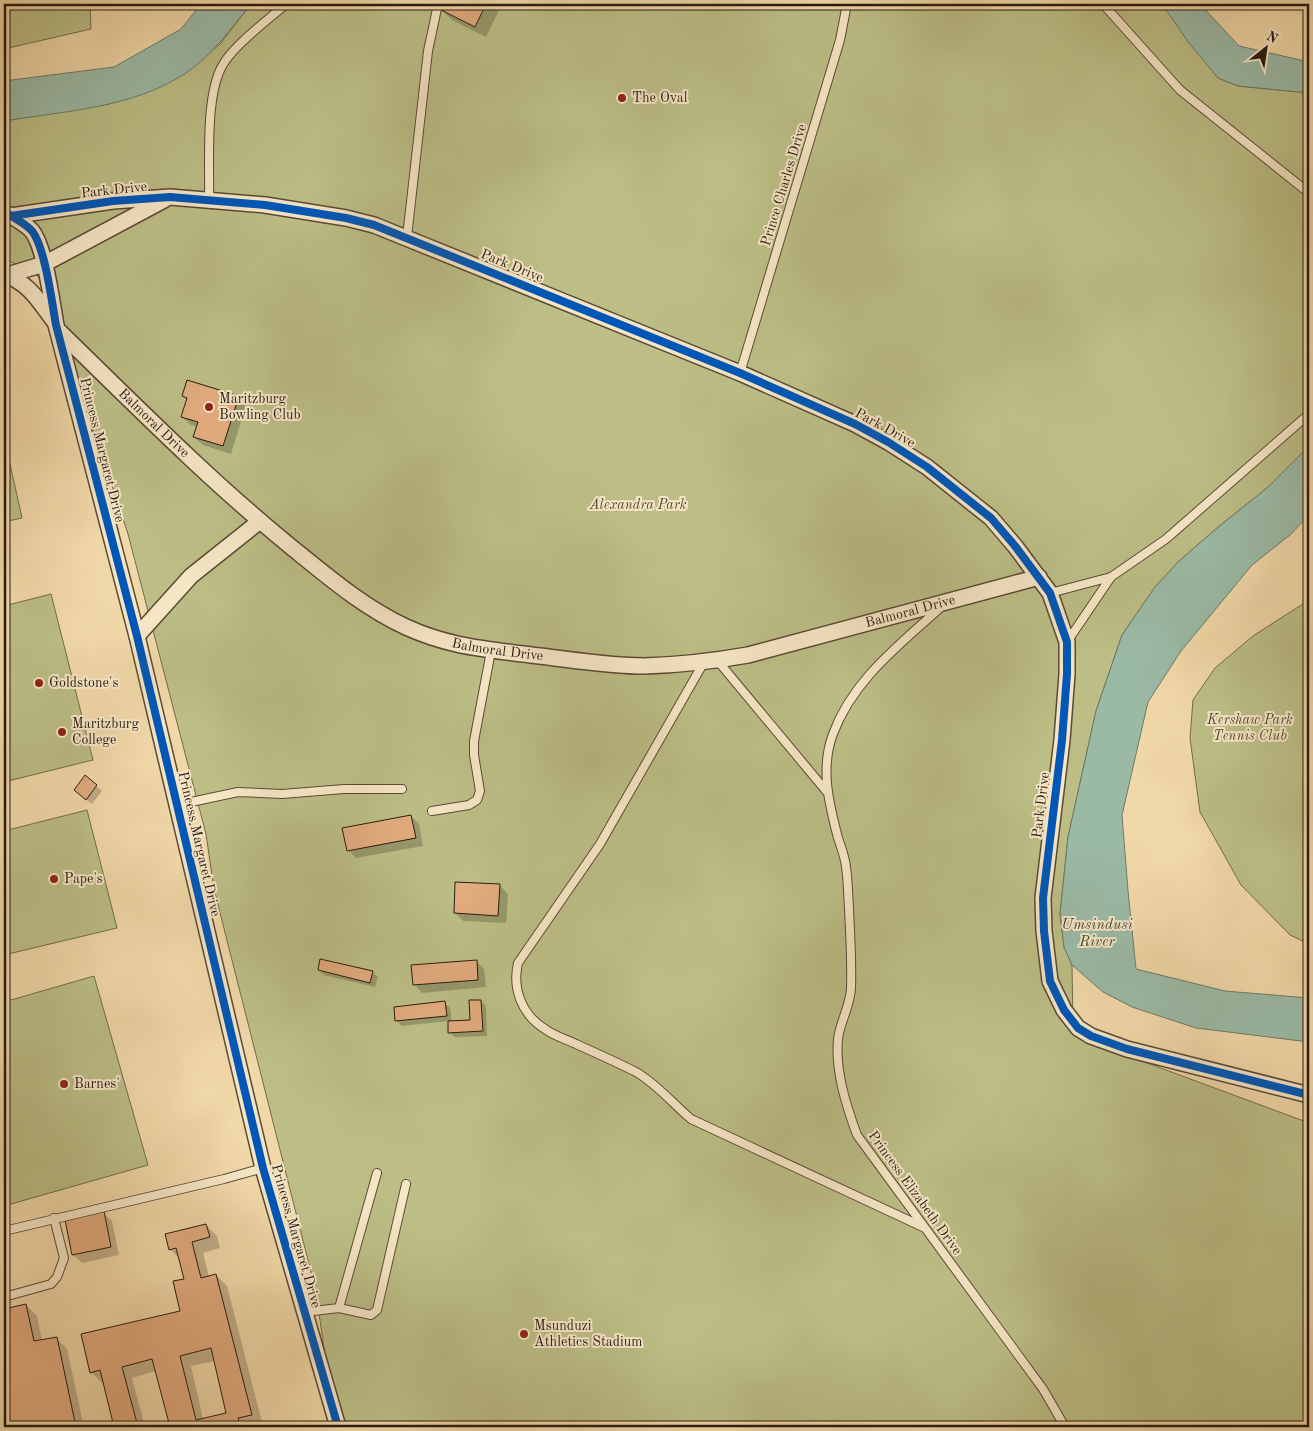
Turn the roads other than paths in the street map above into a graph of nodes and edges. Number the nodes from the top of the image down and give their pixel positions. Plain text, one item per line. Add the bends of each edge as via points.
1 (286, 4) edge
2 (438, 4) edge
3 (847, 4) edge
4 (1103, 4) edge
5 (1309, 193) edge
6 (170, 197) junction
7 (209, 200) junction
8 (7, 216) edge
9 (407, 237) junction
10 (44, 264) junction
11 (5, 275) edge
12 (58, 328) junction
13 (740, 373) junction
14 (1309, 414) edge
15 (260, 521) junction
16 (1039, 577) junction
17 (1111, 577) junction
18 (1050, 593) junction
19 (948, 601) junction
20 (137, 636) junction
21 (1067, 642) junction
22 (491, 651) junction
23 (711, 661) junction
24 (402, 788) dead end
25 (827, 792) junction
26 (177, 805) junction
27 (432, 811) dead end
28 (1309, 1096) edge
29 (263, 1168) junction
30 (377, 1173) dead end
31 (406, 1184) dead end
32 (54, 1218) junction
33 (925, 1228) junction
34 (4, 1231) edge
35 (4, 1297) edge
36 (339, 1308) junction
37 (306, 1312) junction
38 (338, 1427) edge
39 (1065, 1427) edge

1 - 7 lane via 240,44 222,67 212,98
2 - 9 lane via 428,51
3 - 13 lane, Prince Charles Drive via 840,40
4 - 5 lane via 1180,90
6 - 7 street, Park Drive
6 - 8 street, Park Drive via 113,201
6 - 10 street, Park Drive
7 - 9 street, Park Drive via 339,216
8 - 10 street, Princess Margaret Drive via 20,221 32,232
9 - 13 street, Park Drive
10 - 11 street, Park Drive
10 - 12 street, Princess Margaret Drive
11 - 12 street, Princess Margaret Drive via 28,286
12 - 15 street, Balmoral Drive via 170,439
12 - 20 street, Princess Margaret Drive
13 - 16 street, Park Drive via 855,424 927,466 991,518
14 - 17 lane via 1166,539
15 - 20 street via 191,576
15 - 22 street, Balmoral Drive via 376,612 444,642
16 - 18 street, Park Drive
16 - 19 street, Balmoral Drive
17 - 18 lane
17 - 21 lane
18 - 21 street, Park Drive
19 - 23 street, Balmoral Drive via 748,655
19 - 25 lane, Princess Elizabeth Drive via 871,671 857,689 833,734 827,760
20 - 26 street, Princess Margaret Drive
21 - 28 street, Park Drive via 1062,740 1043,898 1050,981 1064,1010 1078,1028 1091,1036 1146,1054
22 - 23 street, Balmoral Drive via 644,666
22 - 27 lane via 474,741 480,791 477,800 469,805
23 - 25 lane
23 - 33 lane via 600,844 518,963 515,976 521,1003 529,1016 545,1030 636,1072 653,1083 691,1119
24 - 26 lane via 282,794 238,792
25 - 33 lane, Princess Elizabeth Drive via 846,866 851,986 838,1038 845,1103 857,1135
26 - 29 street, Princess Margaret Drive
29 - 32 lane
29 - 37 street, Princess Margaret Drive
30 - 36 lane
31 - 36 lane via 377,1310 370,1315
32 - 34 lane
32 - 35 lane via 64,1258 57,1277 51,1284
33 - 39 lane, Princess Elizabeth Drive via 1043,1389
36 - 37 lane
37 - 38 street, Princess Margaret Drive

